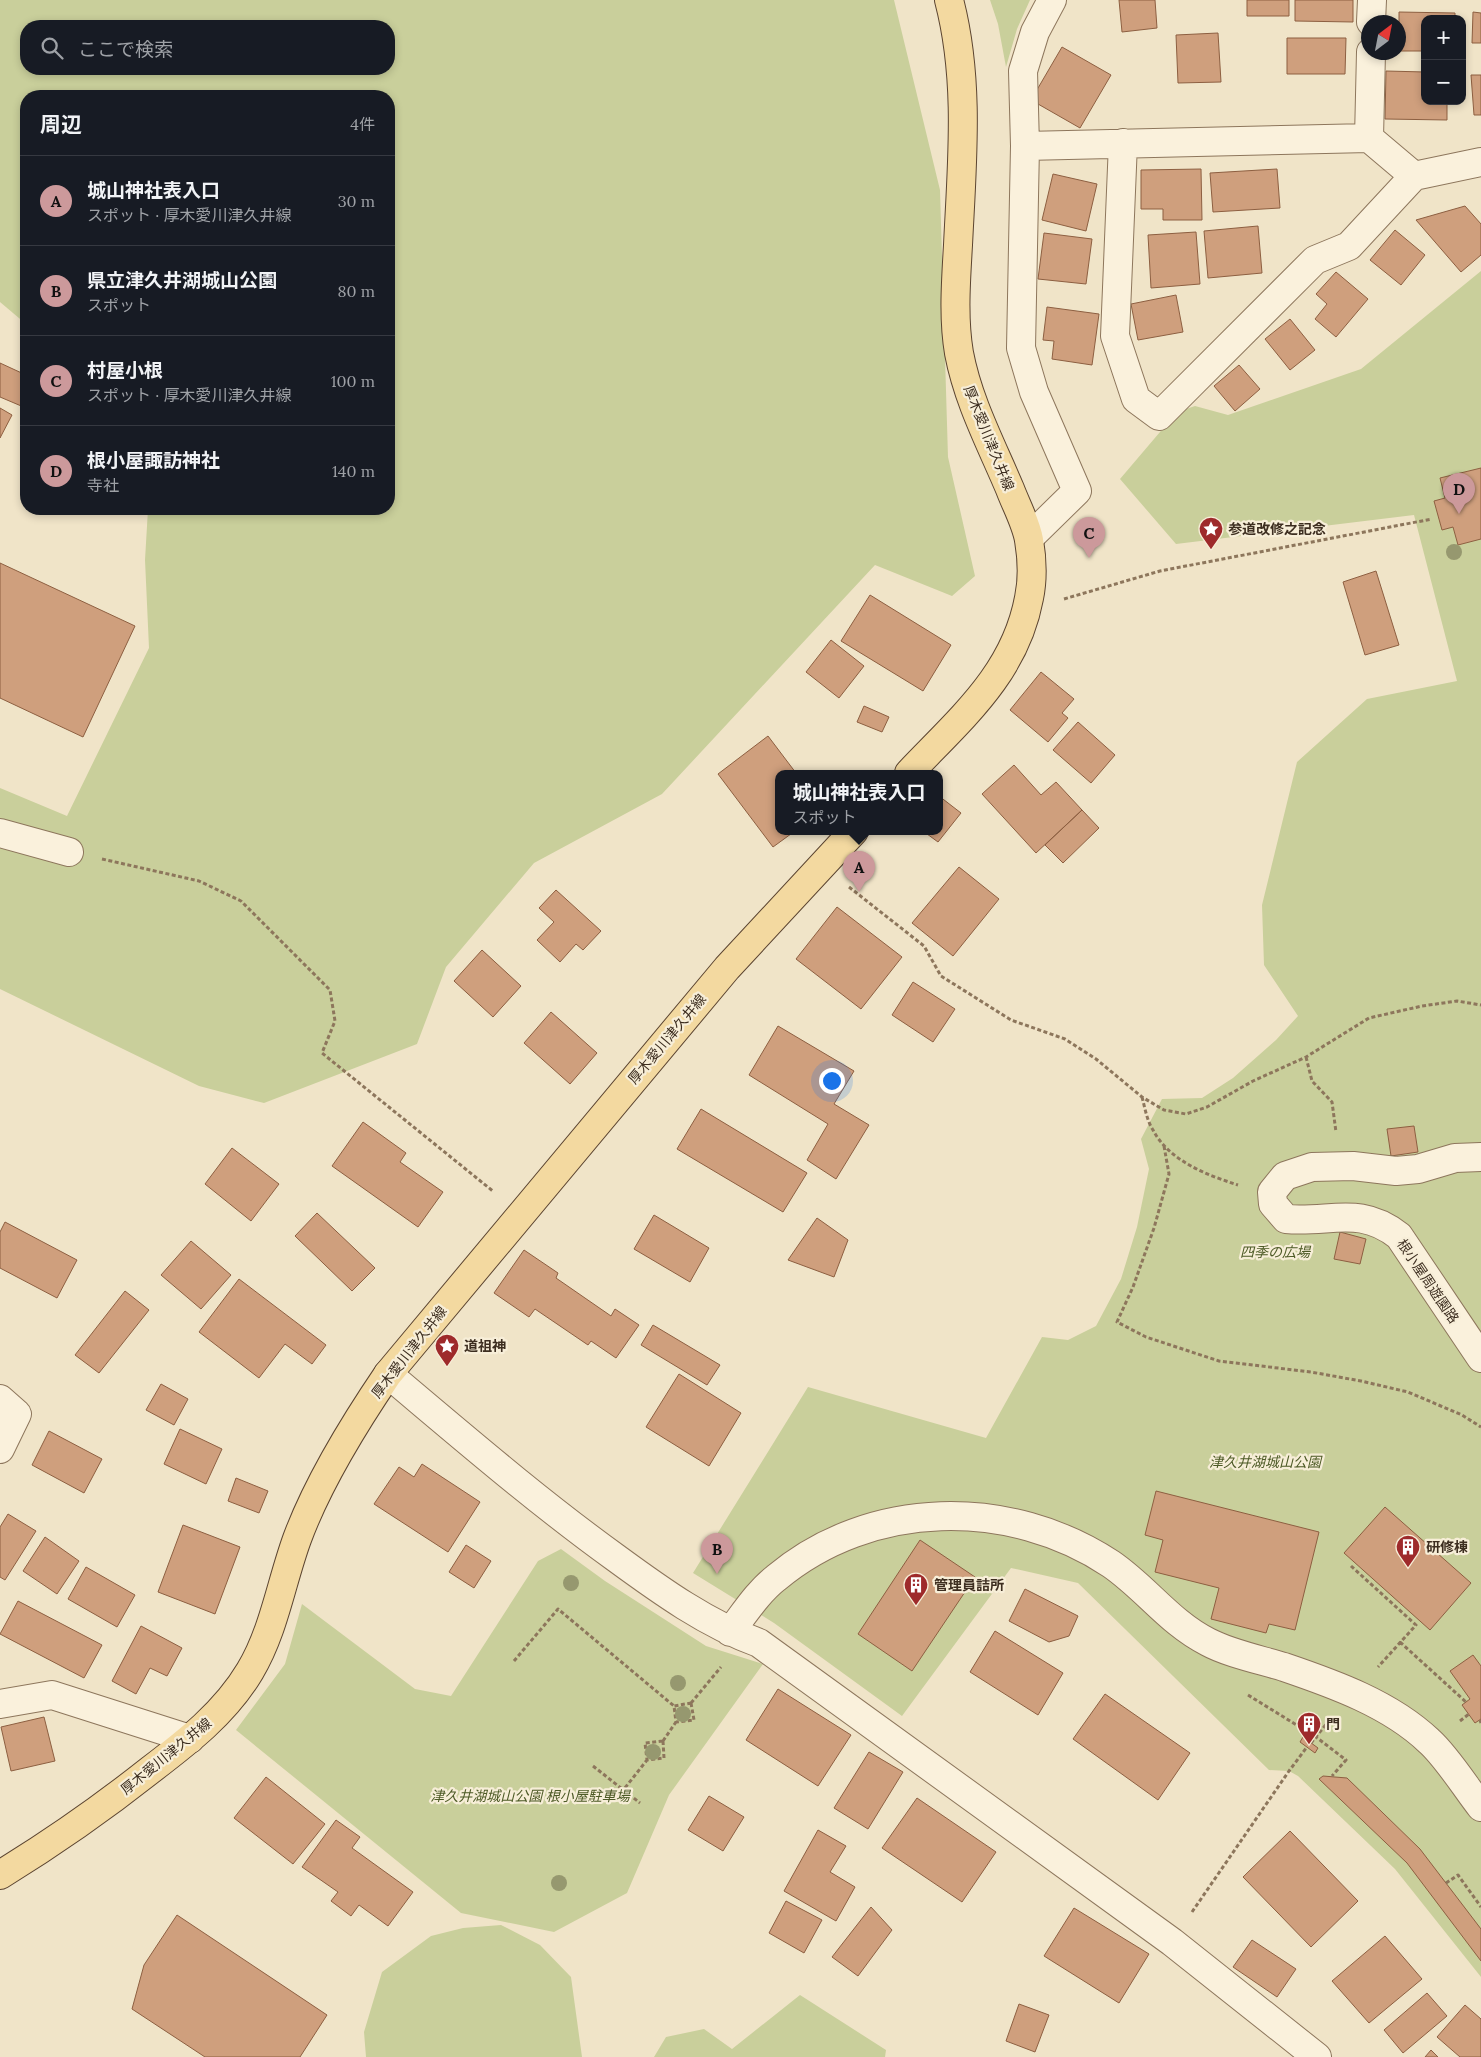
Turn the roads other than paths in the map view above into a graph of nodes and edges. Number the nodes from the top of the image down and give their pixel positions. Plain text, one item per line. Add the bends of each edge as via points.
1 (949, 0) edge
2 (1052, 0) edge
3 (1372, 0) edge
4 (1372, 15) edge
5 (1371, 60) edge
6 (1369, 138) junction
7 (1123, 143) junction
8 (1025, 146) junction
9 (1481, 162) edge
10 (1414, 176) junction
11 (1029, 538) junction
12 (912, 770) edge
13 (0, 833) edge
14 (850, 835) edge
15 (69, 852) road end
16 (1481, 1158) edge
17 (1481, 1358) edge
18 (388, 1374) junction
19 (0, 1399) edge
20 (0, 1449) edge
21 (736, 1624) junction
22 (0, 1704) edge
23 (190, 1739) junction
24 (1481, 1807) edge
25 (0, 1875) edge
26 (1317, 2057) edge

1 - 11 main road, 厚木愛川津久井線 via 962,84 956,296 959,350 977,414
2 - 8 street via 1035,32 1023,71
3 - 4 street
5 - 6 street
6 - 7 street
6 - 10 street
7 - 8 street
7 - 10 street via 1115,336 1136,399 1159,416 1315,260 1349,246
8 - 11 street via 1021,348 1034,392 1077,491
9 - 10 street
11 - 12 main road, 厚木愛川津久井線 via 1032,578 1018,639 998,676
13 - 15 street
14 - 18 main road, 厚木愛川津久井線 via 727,968
16 - 17 street, 根小屋周遊園路 via 1455,1158 1396,1172 1353,1166 1312,1167 1285,1176 1272,1192 1273,1204 1286,1220 1341,1216 1365,1218 1386,1225 1399,1236
18 - 21 street via 486,1458 658,1589
18 - 23 main road, 厚木愛川津久井線 via 310,1506 272,1621 252,1669 227,1703
19 - 20 street via 17,1414
21 - 24 street via 774,1579 828,1544 856,1532 920,1517 994,1519 1029,1526 1084,1548 1120,1571 1188,1631 1210,1643 1353,1694 1409,1724 1431,1742
21 - 26 street via 1172,1942
22 - 23 street via 52,1695
23 - 25 main road, 厚木愛川津久井線 via 79,1824

